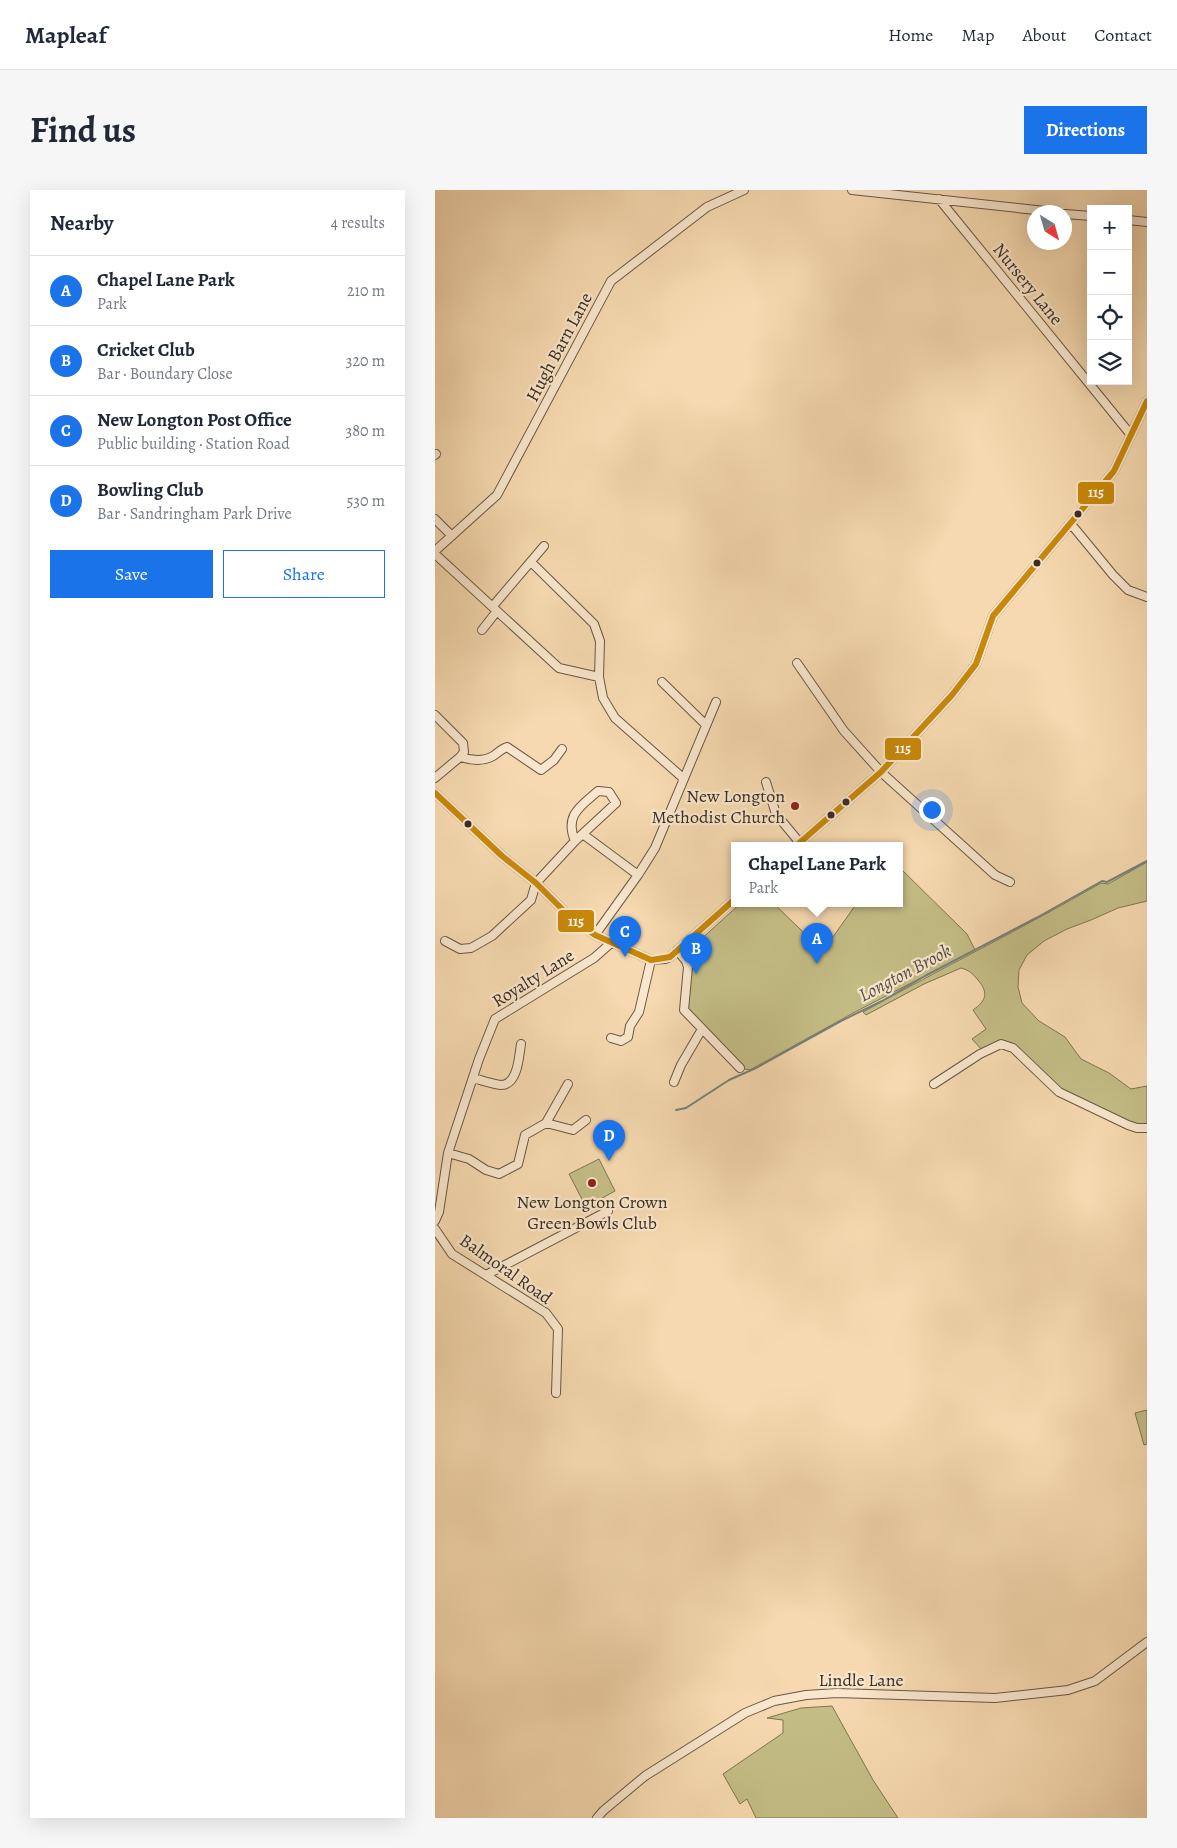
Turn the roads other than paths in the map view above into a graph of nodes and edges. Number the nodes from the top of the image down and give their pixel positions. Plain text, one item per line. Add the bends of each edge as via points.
1 (743, 190) edge
2 (853, 190) edge
3 (939, 199) junction
4 (1027, 209) edge
5 (1072, 215) edge
6 (1087, 216) edge
7 (1132, 220) edge
8 (1146, 222) edge
9 (1147, 401) edge
10 (1131, 435) junction
11 (435, 519) edge
12 (1071, 524) junction
13 (452, 536) junction
14 (544, 546) dead end
15 (435, 552) edge
16 (531, 562) junction
17 (1147, 597) edge
18 (495, 608) junction
19 (481, 630) dead end
20 (797, 663) dead end
21 (599, 678) junction
22 (662, 682) dead end
23 (716, 702) dead end
24 (435, 715) edge
25 (706, 724) junction
26 (562, 749) dead end
27 (460, 757) junction
28 (881, 772) junction
29 (435, 778) edge
30 (683, 778) junction
31 (766, 782) dead end
32 (435, 794) edge
33 (584, 835) junction
34 (575, 841) junction
35 (797, 842) edge
36 (801, 842) edge
37 (638, 875) junction
38 (1010, 882) dead end
39 (536, 883) junction
40 (731, 903) edge
41 (595, 935) junction
42 (445, 941) dead end
43 (611, 943) junction
44 (677, 950) junction
45 (651, 960) junction
46 (702, 1029) junction
47 (611, 1038) dead end
48 (521, 1044) dead end
49 (740, 1068) dead end
50 (473, 1078) junction
51 (674, 1082) dead end
52 (568, 1084) dead end
53 (934, 1084) dead end
54 (586, 1120) dead end
55 (546, 1123) junction
56 (1147, 1128) edge
57 (448, 1153) junction
58 (608, 1211) dead end
59 (435, 1221) edge
60 (435, 1229) edge
61 (486, 1275) junction
62 (556, 1393) dead end
63 (1147, 1642) edge
64 (597, 1818) edge

1 - 13 street, Hugh Barn Lane via 707,207 611,281 497,495
2 - 3 street
3 - 4 street
3 - 10 street, Nursery Lane
5 - 6 street
7 - 8 street
9 - 10 street
10 - 12 street via 1114,471
11 - 13 street
12 - 17 street via 1128,590
12 - 28 street via 993,616 976,664 953,695
13 - 15 street, Hugh Barn Lane
14 - 16 street
15 - 18 street
16 - 18 street
16 - 21 street via 595,624 600,641
18 - 19 street
18 - 21 street via 559,668
20 - 28 street via 844,731
21 - 30 street via 603,698 615,718
22 - 25 street
23 - 25 street
24 - 27 street via 463,743 464,752
25 - 30 street
26 - 27 street via 541,770 507,747 485,759
27 - 29 street
28 - 36 street
28 - 38 street via 995,875
30 - 37 street via 655,848
31 - 35 street via 776,814
32 - 39 street
33 - 34 street
33 - 34 street via 616,803 609,792 598,791 574,812 571,831
33 - 37 street
34 - 39 street
37 - 41 street
39 - 41 street via 567,914
39 - 42 street via 531,900 492,936 471,948 460,950
40 - 44 street
41 - 43 street
43 - 45 street
43 - 50 street, Royalty Lane via 594,958 495,1019
44 - 45 street via 665,960
44 - 46 street via 688,967 684,1010
45 - 47 street via 639,1012 630,1026 628,1037 621,1041
46 - 49 street
46 - 51 street
48 - 50 street via 519,1063 506,1084
50 - 57 street, Royalty Lane
52 - 55 street
53 - 56 street via 1001,1044 1013,1048 1059,1092 1128,1125
54 - 55 street via 573,1130
55 - 57 street via 525,1135 518,1164 499,1174
57 - 59 street, Royalty Lane
58 - 61 street
60 - 61 street, Balmoral Road via 453,1254
61 - 62 street, Balmoral Road via 546,1313 558,1329
63 - 64 street, Lindle Lane via 1095,1681 1067,1690 995,1698 837,1693 774,1701 745,1713 645,1776

